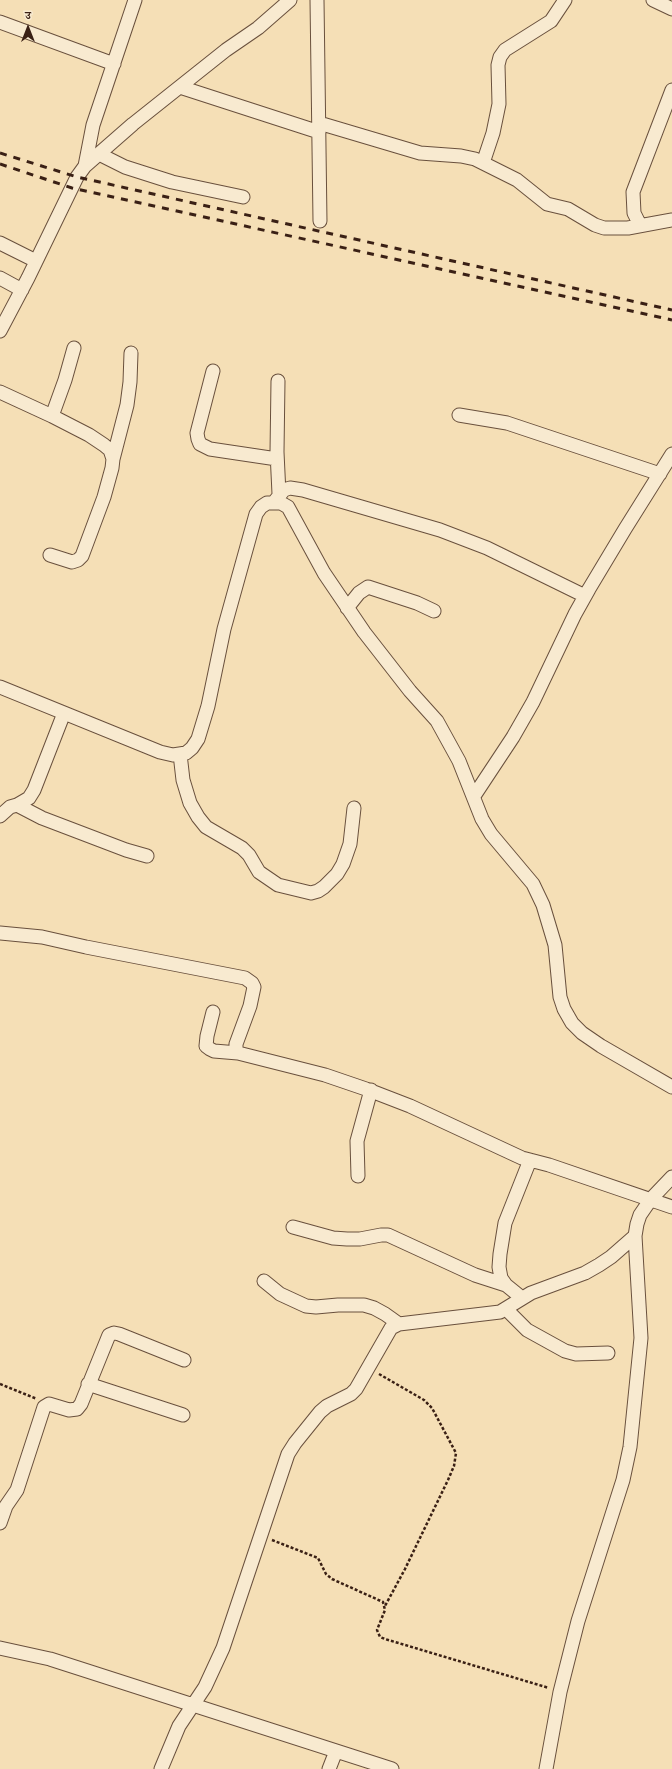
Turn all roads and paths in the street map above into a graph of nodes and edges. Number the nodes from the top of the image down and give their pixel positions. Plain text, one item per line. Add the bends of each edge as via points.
1 (135, 0) edge
2 (290, 0) edge
3 (317, 0) edge
4 (565, 0) edge
5 (653, 0) edge
6 (672, 9) edge
7 (0, 22) edge
8 (114, 64) junction
9 (180, 87) junction
10 (672, 90) edge
11 (319, 127) junction
12 (99, 154) junction
13 (483, 163) junction
14 (85, 166) junction
15 (243, 197) dead end
16 (672, 220) edge
17 (320, 221) dead end
18 (640, 225) junction
19 (0, 243) edge
20 (36, 261) junction
21 (0, 278) edge
22 (22, 290) junction
23 (0, 332) edge
24 (74, 348) dead end
25 (131, 353) dead end
26 (212, 371) dead end
27 (278, 381) dead end
28 (0, 392) edge
29 (459, 415) dead end
30 (52, 416) junction
31 (672, 454) edge
32 (113, 459) junction
33 (277, 459) junction
34 (660, 474) junction
35 (277, 498) junction
36 (50, 555) dead end
37 (585, 596) junction
38 (347, 608) junction
39 (434, 612) dead end
40 (0, 687) edge
41 (64, 714) junction
42 (180, 754) junction
43 (474, 796) junction
44 (18, 805) junction
45 (354, 808) dead end
46 (0, 816) edge
47 (147, 856) dead end
48 (0, 933) edge
49 (213, 1012) dead end
50 (238, 1053) junction
51 (672, 1087) edge
52 (371, 1090) junction
53 (530, 1160) junction
54 (358, 1176) dead end
55 (672, 1177) edge
56 (651, 1199) junction
57 (672, 1206) edge
58 (293, 1227) dead end
59 (635, 1236) junction
60 (264, 1281) dead end
61 (506, 1285) junction
62 (522, 1298) junction
63 (506, 1309) junction
64 (399, 1324) junction
65 (608, 1353) dead end
66 (184, 1360) dead end
67 (368, 1368) junction
68 (0, 1384) edge
69 (88, 1384) junction
70 (49, 1404) junction
71 (183, 1415) dead end
72 (0, 1523) edge
73 (261, 1535) junction
74 (385, 1606) junction
75 (0, 1648) edge
76 (560, 1692) junction
77 (193, 1704) junction
78 (336, 1751) junction
79 (161, 1769) edge
80 (329, 1769) edge
81 (392, 1769) edge
82 (546, 1769) edge

1 - 8 street
2 - 9 street via 258,28
3 - 11 street
4 - 13 street via 552,21 505,50 500,57 499,104
5 - 6 street
7 - 8 street
8 - 14 street via 93,125
9 - 11 street
9 - 12 street
10 - 18 street via 632,192 634,213
11 - 13 street via 420,153 461,156
11 - 17 street
12 - 14 street
12 - 15 street via 125,167 172,182
13 - 18 street via 517,180 547,204 568,209 595,224 613,229
14 - 20 street via 77,177
16 - 18 street
19 - 20 street
20 - 22 street
21 - 22 street
22 - 23 street
24 - 30 street
25 - 32 street via 130,382
26 - 33 street via 197,433 200,444 210,449
27 - 33 street
28 - 30 street
29 - 34 street via 507,423
30 - 32 street via 104,445 110,450
31 - 34 street
32 - 36 street via 104,497 82,556 72,562
33 - 35 street
34 - 37 street
35 - 37 street via 284,490 290,488 303,490 440,530 487,548
35 - 38 street via 288,507 324,573
35 - 42 street via 261,507 256,514 224,629 208,706 198,739 186,753
37 - 43 street via 533,702
38 - 39 street via 359,593 368,587 417,603
38 - 43 street via 436,722 450,744
40 - 41 street
41 - 42 street via 160,752
41 - 44 street via 34,790 29,798
42 - 45 street via 183,780 198,817 222,838 242,848 259,872 278,885 311,893 324,887 337,874 350,844
43 - 51 street via 482,819 491,834 533,884 543,905 555,945 560,997 572,1023 601,1046
44 - 46 street via 10,807
44 - 47 street via 42,818
48 - 50 street via 42,937 245,978 254,987 236,1044
49 - 50 street via 206,1046 214,1051
50 - 52 street via 325,1075
52 - 53 street via 504,1151
52 - 54 street via 357,1141
53 - 56 street
53 - 61 street via 502,1236 499,1267 501,1278
55 - 56 street
56 - 57 street
56 - 59 street via 640,1215
58 - 61 street via 333,1238 360,1239 388,1235 475,1275
59 - 62 street via 611,1257 585,1273
59 - 76 street via 641,1338 630,1446 622,1480 578,1621
60 - 64 street via 280,1294 306,1306 364,1305 385,1314
61 - 62 street
62 - 63 street
63 - 64 street via 491,1314
63 - 65 street via 527,1330 565,1351 576,1354
64 - 67 street via 386,1335
66 - 69 street via 119,1334 112,1334 106,1340
67 - 73 street via 356,1390 328,1406 295,1443 284,1464
67 - 74 path via 424,1400 432,1408 456,1453 448,1480
68 - 70 path
69 - 70 street via 80,1404 74,1410
69 - 71 street
70 - 72 street via 42,1410 16,1490 6,1506
73 - 74 path via 318,1558 326,1574 332,1579 380,1600
73 - 77 street via 223,1648 212,1674
74 - 76 path via 377,1630 380,1637
75 - 77 street via 50,1659
76 - 82 street
77 - 78 street
77 - 79 street via 179,1726
78 - 80 street
78 - 81 street

